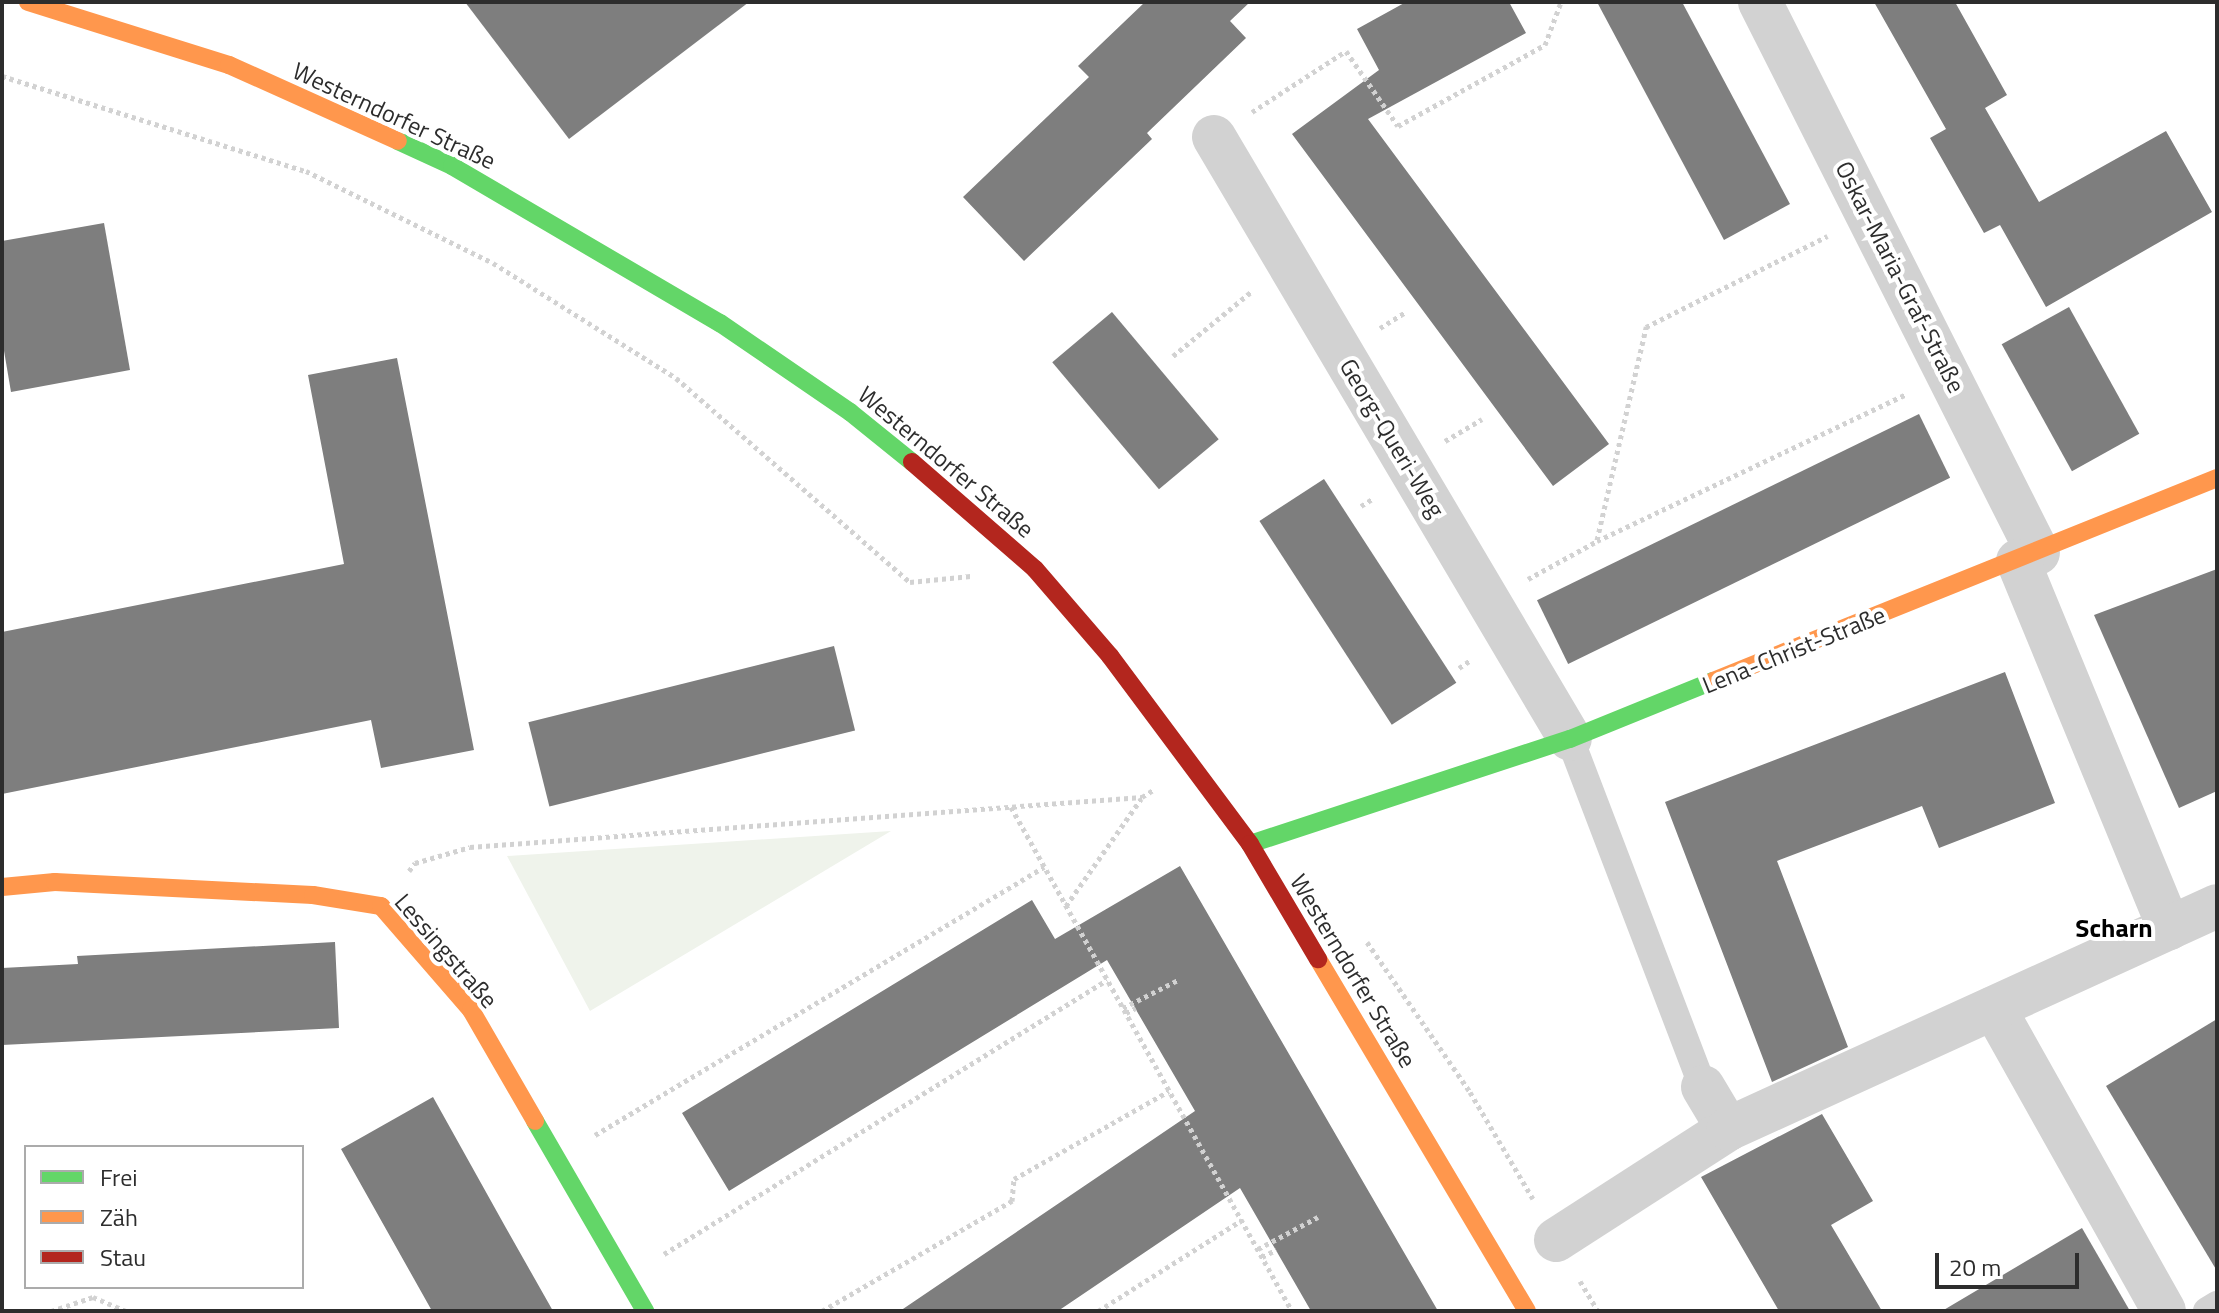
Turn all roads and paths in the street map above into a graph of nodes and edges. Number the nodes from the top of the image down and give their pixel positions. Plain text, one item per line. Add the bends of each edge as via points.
1 (28, 2) edge
2 (1561, 2) edge
3 (1760, 2) edge
4 (2, 76) edge
5 (1214, 137) joint
6 (1870, 215) junction
7 (1288, 261) junction
8 (1173, 356) dead end
9 (1950, 375) junction
10 (2217, 478) edge
11 (1597, 541) junction
12 (2028, 557) junction
13 (1035, 569) junction
14 (1510, 637) junction
15 (1570, 739) junction
16 (1192, 765) junction
17 (1142, 797) junction
18 (1011, 807) junction
19 (1250, 844) junction
20 (1044, 867) junction
21 (2, 887) edge
22 (381, 906) junction
23 (1066, 906) junction
24 (2217, 906) edge
25 (2169, 928) junction
26 (1363, 937) dead end
27 (1107, 980) junction
28 (1178, 980) dead end
29 (1136, 1008) dead end
30 (1994, 1008) junction
31 (1124, 1010) junction
32 (1703, 1087) joint
33 (1169, 1091) junction
34 (1728, 1129) junction
35 (557, 1158) junction
36 (1318, 1217) dead end
37 (1242, 1220) junction
38 (1556, 1240) junction
39 (1258, 1249) junction
40 (1276, 1250) dead end
41 (1262, 1257) junction
42 (626, 1278) junction
43 (2217, 1305) edge
44 (51, 1311) edge
45 (126, 1311) edge
46 (645, 1311) edge
47 (822, 1311) edge
48 (1098, 1311) edge
49 (1292, 1311) edge
50 (1527, 1311) edge
51 (1598, 1311) edge
52 (2164, 1311) edge
53 (2207, 1311) edge

1 - 13 main road, Westerndorfer Straße via 229,65 452,166 720,323 850,412
2 - 5 path via 1545,45 1398,126 1346,51
3 - 6 street, Oskar-Maria-Graf-Straße
4 - 13 path via 306,171 493,263 676,378 910,582
5 - 7 street, Georg-Queri-Weg
6 - 9 street, Oskar-Maria-Graf-Straße
6 - 11 path via 1646,327
7 - 8 path
7 - 14 street, Georg-Queri-Weg
9 - 11 path
9 - 12 street, Oskar-Maria-Graf-Straße
10 - 12 main road, Lena-Christ-Straße
11 - 14 path via 1527,580
12 - 15 main road, Lena-Christ-Straße
12 - 25 street
13 - 16 main road, Westerndorfer Straße via 1110,656
14 - 15 street, Georg-Queri-Weg
15 - 19 main road, Lena-Christ-Straße
15 - 32 lane
16 - 17 path
16 - 19 main road, Westerndorfer Straße
17 - 18 path
17 - 23 path
18 - 20 path
18 - 22 path via 470,847 415,863
19 - 50 main road, Westerndorfer Straße
20 - 23 path
20 - 35 path
21 - 22 main road, Lessingstraße via 55,882 298,894
22 - 35 main road, Lessingstraße via 471,1010
23 - 27 path
24 - 25 street
25 - 30 street
26 - 38 path via 1470,1092
27 - 31 path
27 - 42 path
28 - 31 path
29 - 31 path
30 - 34 street
30 - 52 street
31 - 33 path
32 - 34 street
33 - 37 path
33 - 47 path via 1014,1179 1012,1201
34 - 38 street
35 - 42 main road, Lessingstraße
36 - 39 path
37 - 39 path
37 - 48 path
38 - 51 path
39 - 41 path
40 - 41 path
41 - 49 path
42 - 46 main road, Lessingstraße
43 - 53 lane
44 - 45 path via 93,1297

